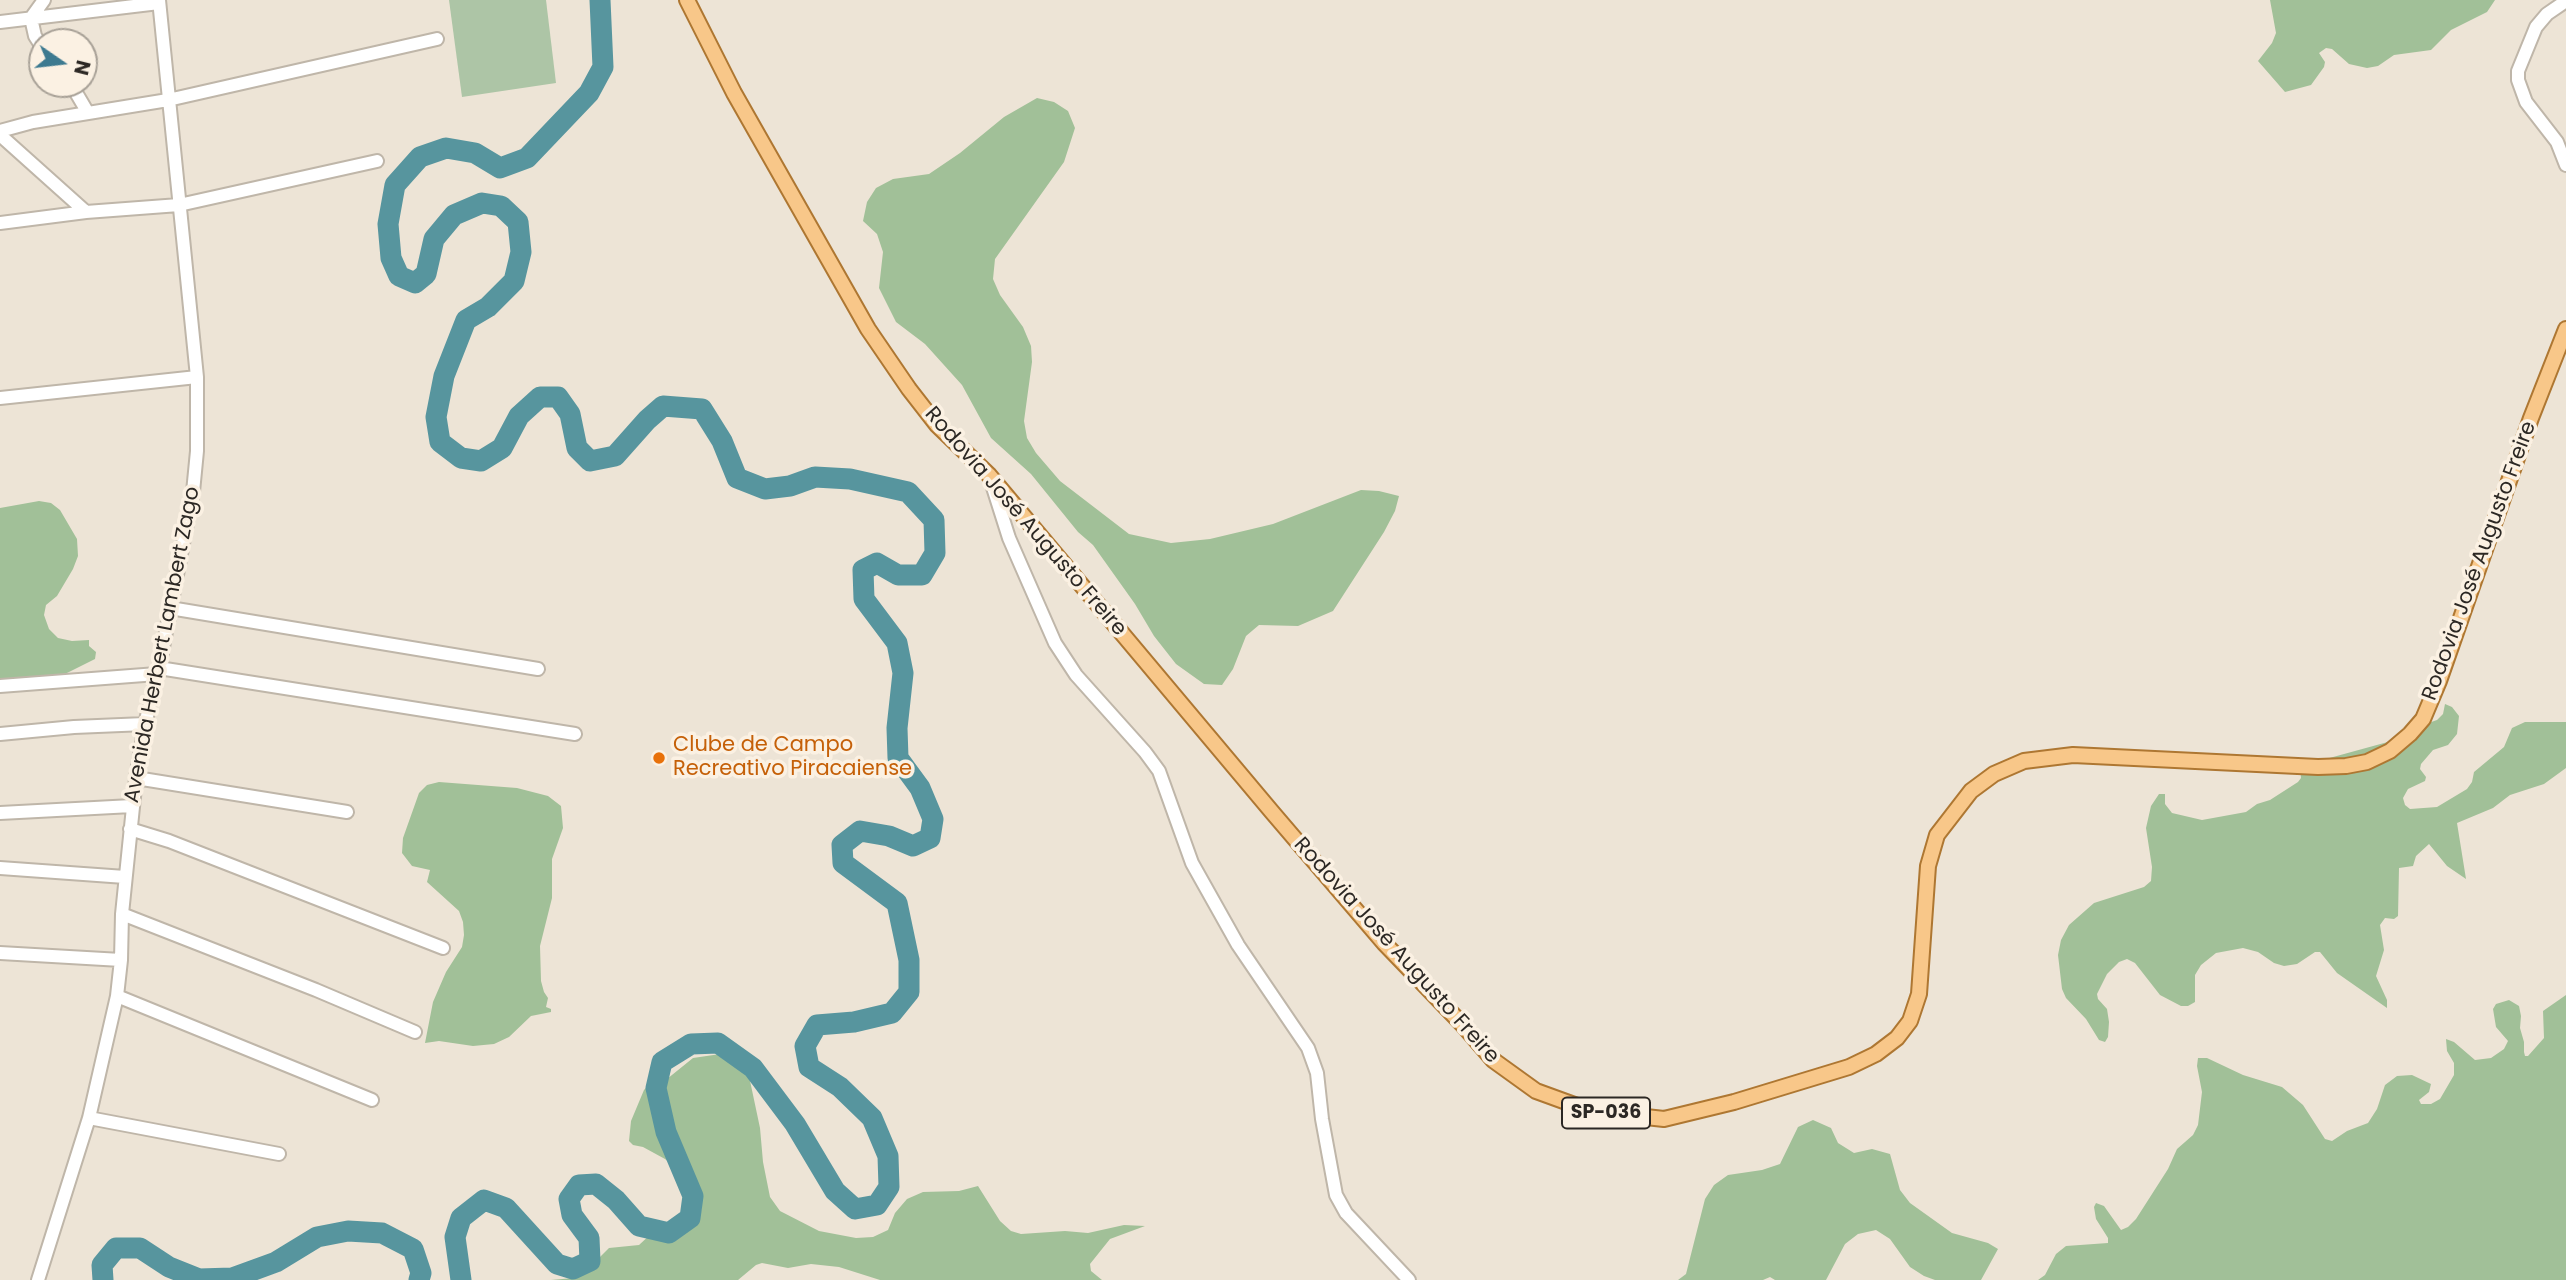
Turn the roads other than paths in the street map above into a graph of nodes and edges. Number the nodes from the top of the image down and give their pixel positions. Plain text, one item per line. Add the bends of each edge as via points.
1 (44, 0) edge
2 (687, 0) edge
3 (159, 1) edge
4 (2566, 1) edge
5 (31, 18) junction
6 (0, 22) edge
7 (33, 28) edge
8 (437, 39) dead end
9 (79, 98) edge
10 (168, 100) junction
11 (88, 113) junction
12 (0, 133) edge
13 (377, 161) dead end
14 (2566, 166) edge
15 (179, 205) junction
16 (86, 212) junction
17 (0, 223) edge
18 (2566, 329) edge
19 (197, 377) junction
20 (0, 398) edge
21 (989, 474) junction
22 (170, 608) junction
23 (538, 669) dead end
24 (158, 671) junction
25 (0, 686) edge
26 (145, 724) junction
27 (0, 734) edge
28 (575, 734) dead end
29 (136, 778) junction
30 (132, 806) junction
31 (347, 812) dead end
32 (0, 813) edge
33 (130, 829) junction
34 (0, 868) edge
35 (125, 877) junction
36 (122, 914) junction
37 (443, 948) dead end
38 (0, 953) edge
39 (121, 960) junction
40 (117, 996) junction
41 (415, 1032) dead end
42 (372, 1100) dead end
43 (89, 1118) junction
44 (279, 1154) dead end
45 (36, 1280) edge
46 (1409, 1280) edge

1 - 5 street
2 - 21 main road, Rodovia José Augusto Freire / SP-036 via 734,93 868,329 937,425
3 - 5 street
3 - 10 street, Avenida Herbert Lambert Zago
4 - 14 street via 2536,27 2518,80 2526,102 2557,142
5 - 6 street
5 - 7 street
8 - 10 street
9 - 11 street
10 - 11 street
10 - 15 street, Avenida Herbert Lambert Zago
11 - 12 street
12 - 16 street
13 - 15 street
15 - 16 street
15 - 19 street, Avenida Herbert Lambert Zago
16 - 17 street
18 - 21 main road, Rodovia José Augusto Freire / SP-036 via 2439,681 2423,719 2410,734 2390,751 2346,766 2073,755 2024,761 1994,774 1971,791 1937,835 1928,866 1919,994 1910,1021 1897,1038 1877,1055 1849,1068 1664,1119 1591,1111 1564,1102 1536,1091 1493,1060 1341,893
19 - 20 street
19 - 22 street, Avenida Herbert Lambert Zago via 193,492
21 - 46 street via 1009,538 1055,643 1076,675 1159,771 1192,863 1238,945 1308,1048 1317,1073 1336,1195 1346,1213
22 - 23 street
22 - 24 street, Avenida Herbert Lambert Zago
24 - 25 street
24 - 26 street, Avenida Herbert Lambert Zago
24 - 28 street
26 - 27 street
26 - 29 street, Avenida Herbert Lambert Zago
29 - 30 street, Avenida Herbert Lambert Zago
29 - 31 street
30 - 32 street
30 - 33 street, Avenida Herbert Lambert Zago
33 - 35 street, Avenida Herbert Lambert Zago
33 - 37 street
34 - 35 street
35 - 36 street, Avenida Herbert Lambert Zago
36 - 39 street, Avenida Herbert Lambert Zago
36 - 41 street
38 - 39 street
39 - 40 street, Avenida Herbert Lambert Zago
40 - 42 street
40 - 43 street, Avenida Herbert Lambert Zago
43 - 44 street
43 - 45 street, Avenida Herbert Lambert Zago

